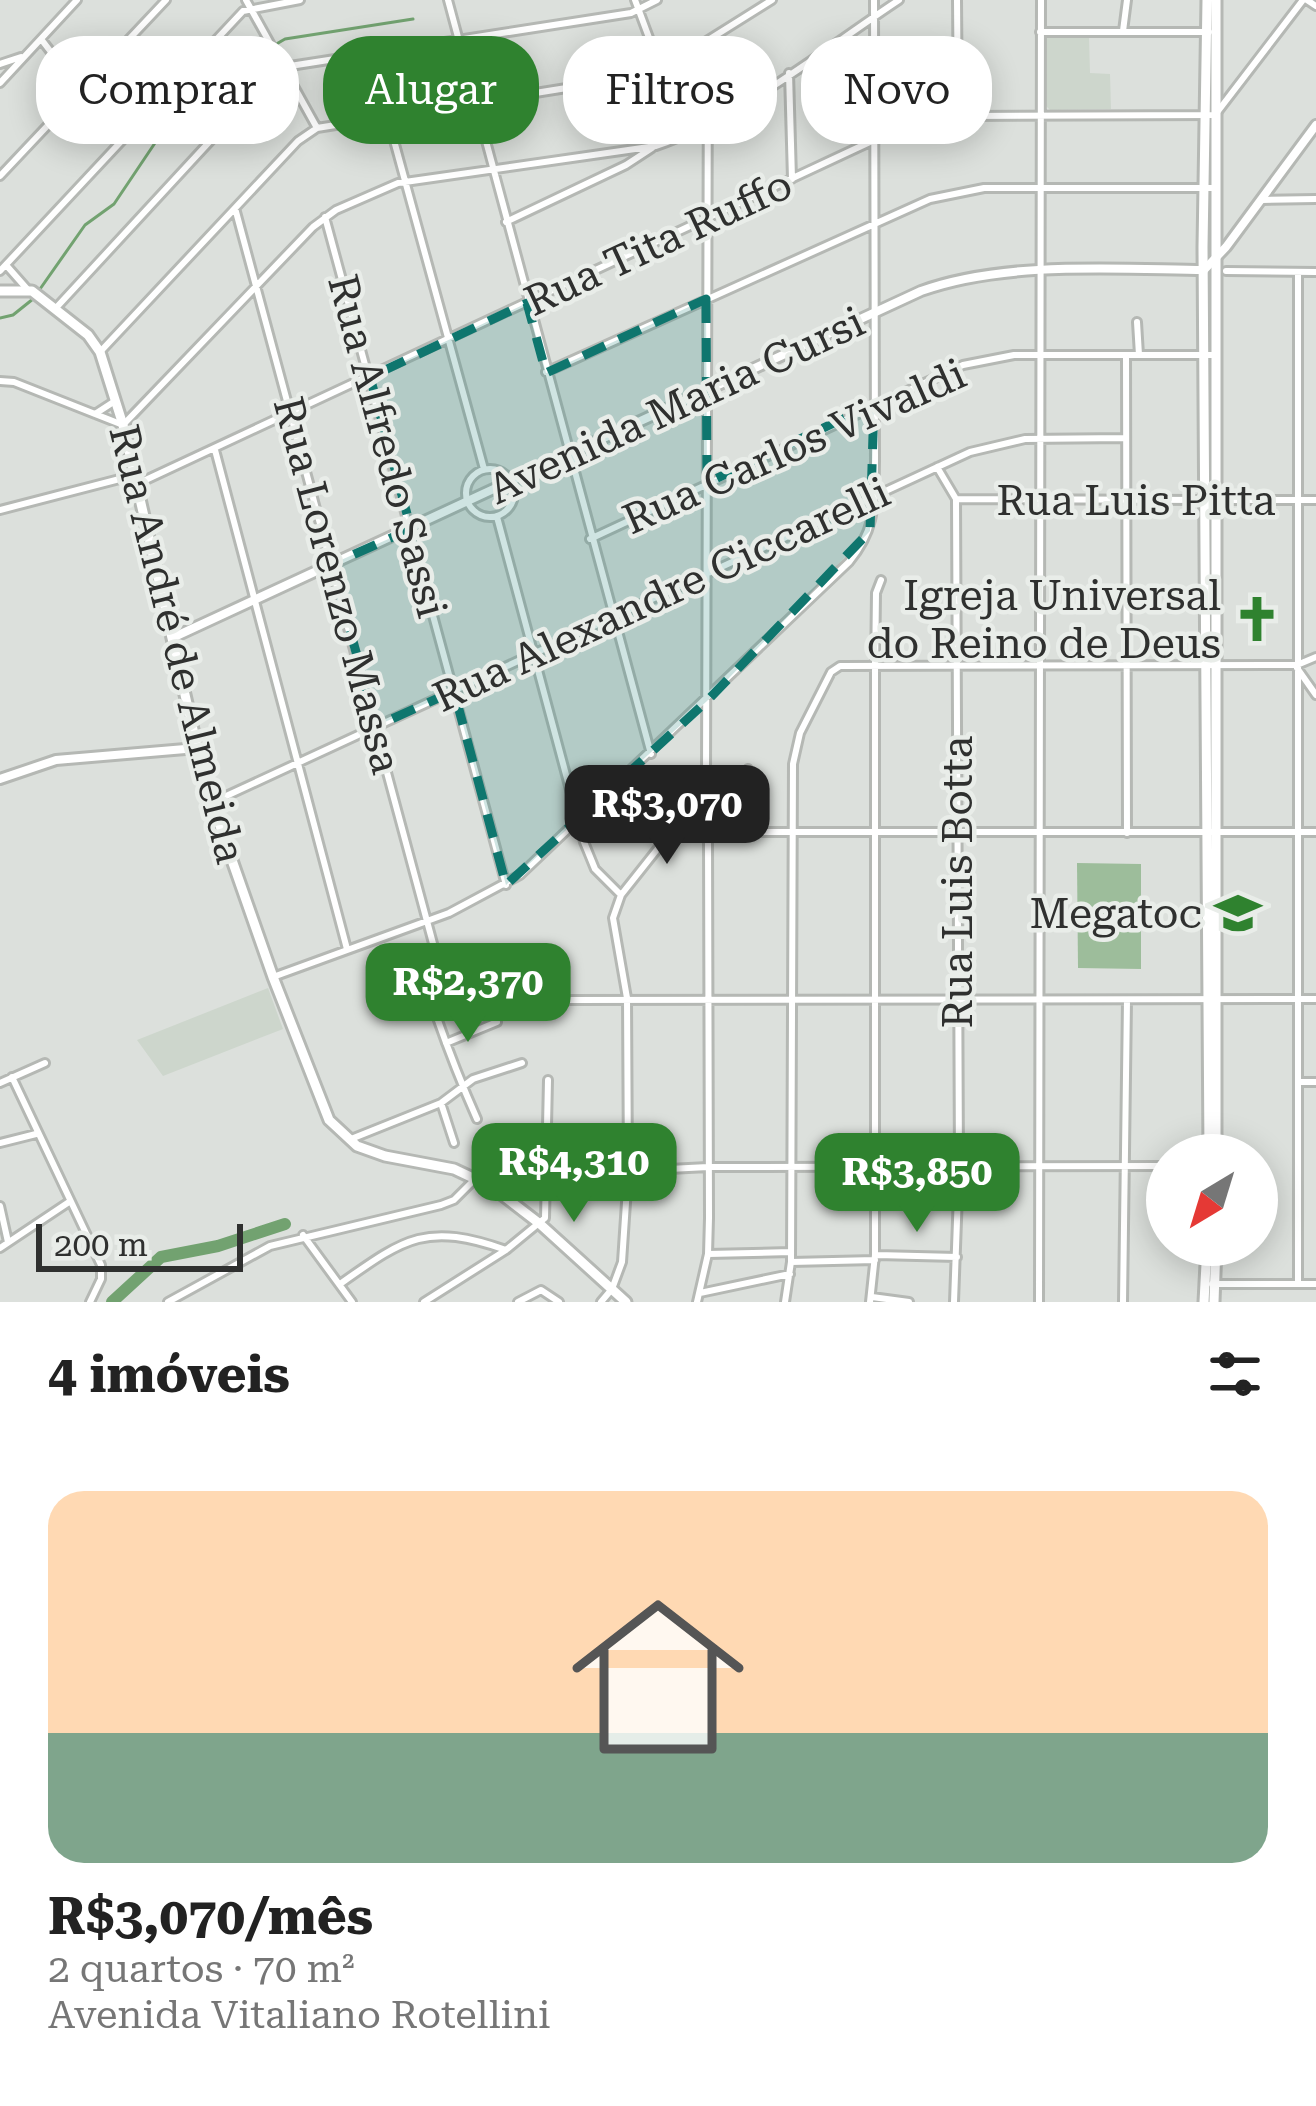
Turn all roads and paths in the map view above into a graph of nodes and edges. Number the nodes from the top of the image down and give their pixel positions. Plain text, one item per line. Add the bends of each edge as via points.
1 (77, 0) edge
2 (166, 0) edge
3 (300, 0) edge
4 (448, 0) edge
5 (635, 0) edge
6 (657, 0) edge
7 (772, 0) edge
8 (874, 0) edge
9 (899, 0) edge
10 (957, 0) edge
11 (1042, 0) edge
12 (1126, 0) edge
13 (1211, 0) edge
14 (1305, 0) edge
15 (248, 4) edge
16 (1316, 6) edge
17 (639, 10) junction
18 (874, 16) junction
19 (1040, 32) junction
20 (1123, 32) junction
21 (1209, 32) junction
22 (44, 36) edge
23 (132, 36) edge
24 (218, 36) edge
25 (265, 36) edge
26 (457, 36) edge
27 (482, 36) edge
28 (649, 36) edge
29 (717, 36) edge
30 (874, 36) edge
31 (957, 36) edge
32 (36, 45) edge
33 (25, 57) junction
34 (0, 64) edge
35 (789, 73) junction
36 (777, 81) edge
37 (0, 82) edge
38 (299, 96) edge
39 (1211, 115) junction
40 (1041, 116) junction
41 (992, 117) edge
42 (1316, 125) edge
43 (323, 127) edge
44 (317, 128) junction
45 (36, 137) edge
46 (118, 144) edge
47 (207, 144) edge
48 (395, 144) edge
49 (485, 144) edge
50 (661, 144) edge
51 (706, 144) edge
52 (867, 144) edge
53 (873, 144) edge
54 (656, 146) junction
55 (624, 150) junction
56 (631, 163) junction
57 (491, 168) junction
58 (0, 176) edge
59 (792, 179) junction
60 (406, 182) junction
61 (1040, 188) junction
62 (1210, 188) junction
63 (1258, 200) junction
64 (1316, 200) edge
65 (235, 208) junction
66 (325, 217) junction
67 (706, 219) junction
68 (506, 222) junction
69 (873, 222) junction
70 (1215, 257) junction
71 (3, 268) edge
72 (1204, 270) junction
73 (1226, 271) dead end
74 (1040, 272) junction
75 (1298, 272) junction
76 (1316, 272) edge
77 (257, 286) junction
78 (0, 291) edge
79 (30, 291) junction
80 (706, 299) junction
81 (527, 304) junction
82 (55, 309) junction
83 (873, 313) junction
84 (1137, 322) dead end
85 (448, 340) junction
86 (100, 352) junction
87 (1040, 355) junction
88 (1126, 355) junction
89 (1139, 355) junction
90 (1210, 355) junction
91 (546, 372) junction
92 (370, 377) junction
93 (0, 381) edge
94 (706, 391) junction
95 (116, 401) junction
96 (874, 404) junction
97 (95, 413) junction
98 (292, 413) junction
99 (123, 425) junction
100 (1041, 438) junction
101 (1125, 438) junction
102 (214, 450) junction
103 (568, 455) junction
104 (937, 467) junction
105 (484, 469) junction
106 (136, 480) junction
107 (512, 482) junction
108 (707, 483) junction
109 (874, 496) junction
110 (956, 499) junction
111 (1042, 499) junction
112 (1125, 500) junction
113 (1212, 500) junction
114 (1298, 500) junction
115 (1316, 500) edge
116 (467, 503) junction
117 (0, 510) edge
118 (497, 517) junction
119 (410, 529) junction
120 (590, 538) junction
121 (332, 564) junction
122 (706, 574) junction
123 (881, 580) dead end
124 (254, 601) junction
125 (612, 620) junction
126 (172, 638) junction
127 (534, 656) junction
128 (1316, 657) edge
129 (875, 666) junction
130 (1042, 666) junction
131 (1212, 666) junction
132 (1297, 666) junction
133 (956, 667) junction
134 (1126, 667) junction
135 (454, 691) junction
136 (1316, 695) edge
137 (706, 701) junction
138 (376, 726) junction
139 (197, 748) junction
140 (650, 754) junction
141 (298, 763) junction
142 (748, 770) dead end
143 (0, 779) edge
144 (211, 803) junction
145 (708, 806) junction
146 (645, 820) dead end
147 (579, 823) junction
148 (874, 832) junction
149 (1298, 832) junction
150 (1316, 832) edge
151 (710, 833) junction
152 (790, 833) junction
153 (957, 833) junction
154 (1041, 833) junction
155 (1127, 833) junction
156 (1213, 833) junction
157 (506, 885) junction
158 (621, 896) junction
159 (428, 921) junction
160 (347, 949) junction
161 (438, 962) dead end
162 (273, 977) junction
163 (627, 998) junction
164 (709, 998) junction
165 (791, 998) junction
166 (874, 999) junction
167 (957, 999) junction
168 (1042, 999) junction
169 (1127, 999) junction
170 (1213, 999) junction
171 (1298, 999) junction
172 (1316, 999) edge
173 (564, 1000) dead end
174 (446, 1043) junction
175 (45, 1063) dead end
176 (522, 1064) dead end
177 (12, 1077) junction
178 (548, 1080) dead end
179 (1298, 1082) junction
180 (1316, 1082) edge
181 (0, 1083) edge
182 (462, 1085) junction
183 (441, 1103) junction
184 (477, 1120) dead end
185 (36, 1134) junction
186 (1213, 1134) edge
187 (347, 1140) junction
188 (454, 1142) dead end
189 (0, 1143) edge
190 (792, 1165) junction
191 (874, 1165) junction
192 (1040, 1165) junction
193 (958, 1166) junction
194 (1125, 1166) junction
195 (1146, 1166) edge
196 (708, 1167) junction
197 (628, 1173) junction
198 (465, 1174) junction
199 (548, 1176) junction
200 (492, 1187) junction
201 (69, 1202) junction
202 (0, 1206) edge
203 (541, 1224) junction
204 (303, 1235) junction
205 (8, 1241) junction
206 (0, 1248) edge
207 (506, 1250) junction
208 (708, 1254) junction
209 (791, 1257) junction
210 (957, 1257) junction
211 (875, 1258) junction
212 (1209, 1266) edge
213 (1213, 1266) edge
214 (790, 1274) junction
215 (340, 1284) junction
216 (1210, 1284) junction
217 (1298, 1284) junction
218 (1316, 1284) edge
219 (611, 1289) junction
220 (698, 1298) edge
221 (871, 1299) edge
222 (426, 1301) edge
223 (90, 1302) edge
224 (168, 1302) edge
225 (352, 1302) edge
226 (518, 1302) edge
227 (559, 1302) edge
228 (601, 1302) edge
229 (626, 1302) edge
230 (785, 1302) edge
231 (909, 1302) edge
232 (954, 1302) edge
233 (1039, 1302) edge
234 (1123, 1302) edge
235 (1204, 1302) edge
236 (1214, 1302) edge

1 - 22 street
2 - 23 street
3 - 15 street
4 - 26 street
5 - 17 street
6 - 17 street
7 - 29 street
8 - 18 street
9 - 18 street
10 - 31 street
11 - 19 street
12 - 20 street
13 - 21 main road
14 - 16 street
14 - 39 street
15 - 24 street
15 - 25 street
17 - 27 street
17 - 28 street
18 - 30 street
18 - 35 street
19 - 20 street
19 - 40 street
20 - 21 street
21 - 39 main road
32 - 33 street
33 - 34 street
33 - 37 street
35 - 36 street
35 - 59 street
38 - 44 street
39 - 40 street, Rua Tita Ruffo
39 - 62 main road
40 - 41 street, Rua Tita Ruffo
40 - 61 street
42 - 63 street
43 - 44 street
44 - 65 street
45 - 58 street
46 - 71 street
47 - 82 street
48 - 60 street
49 - 57 street
50 - 54 street
51 - 67 street
52 - 59 street, Rua Tita Ruffo
53 - 69 street
54 - 55 street
54 - 56 street
55 - 56 street
55 - 57 street
56 - 68 street
57 - 60 street
57 - 68 street
59 - 67 street, Rua Tita Ruffo
60 - 66 street
60 - 85 street
61 - 62 street
61 - 69 street via 962,191
61 - 74 street
62 - 70 main road
62 - 72 main road
63 - 64 street
63 - 70 street
65 - 77 street, Rua Lorenzo Massa
65 - 86 street
66 - 77 street
66 - 92 street, Rua Alfredo Sassi
67 - 80 street
67 - 81 street, Rua Tita Ruffo
68 - 81 street
69 - 80 street
69 - 83 street
70 - 72 street
70 - 90 main road
71 - 79 street
72 - 74 street, Avenida Maria Cursi
72 - 90 main road
73 - 75 street
74 - 83 street, Avenida Maria Cursi via 946,282
74 - 87 street
75 - 76 street
75 - 114 street
77 - 98 street, Rua Lorenzo Massa
77 - 99 street
78 - 79 main road
79 - 82 main road, Rua André de Almeida
80 - 91 street
80 - 94 street
81 - 85 street, Rua Tita Ruffo
81 - 91 street
82 - 86 main road, Rua André de Almeida
83 - 94 street, Avenida Maria Cursi
83 - 96 street
84 - 89 street
85 - 92 street, Rua Tita Ruffo
85 - 105 street
86 - 95 main road, Rua André de Almeida
87 - 88 street, Rua Carlos Vivaldi
87 - 96 street, Rua Carlos Vivaldi via 963,365
87 - 100 street
88 - 89 street, Rua Carlos Vivaldi
88 - 101 street
89 - 90 street, Rua Carlos Vivaldi
90 - 113 main road
91 - 103 street
92 - 98 street, Rua Tita Ruffo
92 - 119 street, Rua Alfredo Sassi
93 - 97 street
94 - 103 street, Avenida Maria Cursi
94 - 108 street
95 - 97 street
95 - 99 main road, Rua André de Almeida
96 - 108 street, Rua Carlos Vivaldi
96 - 109 street
97 - 99 street
98 - 102 street, Rua Tita Ruffo
98 - 121 street, Rua Lorenzo Massa
99 - 106 main road, Rua André de Almeida
100 - 101 street, Rua Alexandre Ciccarelli
100 - 104 street, Rua Alexandre Ciccarelli via 996,443
100 - 111 street
101 - 112 street
102 - 106 street, Rua Tita Ruffo
102 - 124 street
103 - 107 street, Avenida Maria Cursi
103 - 120 street
104 - 109 street, Rua Alexandre Ciccarelli
104 - 110 street
105 - 107 street
105 - 116 street via 468,482
106 - 117 street, Rua Tita Ruffo
106 - 126 main road, Rua André de Almeida
107 - 116 street, Avenida Maria Cursi
107 - 118 street via 514,499
108 - 120 street, Rua Carlos Vivaldi
108 - 122 street
109 - 122 street, Rua Alexandre Ciccarelli
109 - 137 street via 860,549
110 - 111 street, Rua Luis Pitta
110 - 133 street, Rua Luis Botta
111 - 112 street, Rua Luis Pitta
111 - 130 street
112 - 113 street, Rua Luis Pitta
112 - 134 street
113 - 114 street, Rua Luis Pitta
113 - 131 main road
114 - 115 street, Rua Luis Pitta
114 - 132 street
116 - 118 street
116 - 119 street, Avenida Maria Cursi
118 - 127 street
119 - 121 street, Avenida Maria Cursi
119 - 135 street, Rua Alfredo Sassi
120 - 125 street
121 - 124 street, Avenida Maria Cursi
121 - 138 street, Rua Lorenzo Massa
122 - 125 street, Rua Alexandre Ciccarelli
122 - 137 street
123 - 129 street
124 - 126 street, Avenida Maria Cursi
124 - 141 street
125 - 127 street, Rua Alexandre Ciccarelli
125 - 140 street
126 - 139 main road, Rua André de Almeida
127 - 135 street, Rua Alexandre Ciccarelli
127 - 147 street
128 - 132 street
129 - 133 street
129 - 148 street
129 - 152 street via 834,670 796,744
130 - 133 street
130 - 134 street
130 - 154 street
131 - 132 street
131 - 134 street
131 - 156 main road
132 - 136 street
132 - 149 street
133 - 153 street, Rua Luis Botta
134 - 155 street
135 - 138 street, Rua Alexandre Ciccarelli
135 - 157 street, Rua Alfredo Sassi
137 - 140 street
137 - 145 street
138 - 141 street, Rua Alexandre Ciccarelli
138 - 159 street, Rua Lorenzo Massa
139 - 143 street via 56,760
139 - 144 main road, Rua André de Almeida
140 - 147 street
141 - 144 street, Rua Alexandre Ciccarelli
141 - 160 street
142 - 145 street via 722,802
144 - 162 main road, Rua André de Almeida
145 - 146 street via 675,802
145 - 151 street
147 - 157 street
147 - 158 street via 595,869
148 - 152 street
148 - 153 street
148 - 166 street
149 - 150 street
149 - 156 street
149 - 171 street
151 - 152 street
151 - 158 street via 664,842
151 - 164 street
152 - 165 street
153 - 154 street
153 - 167 street, Rua Luis Botta
154 - 155 street
154 - 168 street
155 - 156 street
156 - 170 main road
157 - 159 street
158 - 163 street via 613,927
159 - 160 street
159 - 161 street, Rua Lorenzo Massa
160 - 162 street
162 - 187 main road, Rua André de Almeida via 328,1120
163 - 164 street
163 - 173 street
163 - 197 street
164 - 165 street
164 - 196 street
165 - 166 street
165 - 190 street
166 - 167 street
166 - 191 street
167 - 168 street
167 - 193 street, Rua Luis Botta
168 - 169 street
168 - 192 street
169 - 170 street
169 - 194 street
170 - 171 street
170 - 186 main road
171 - 172 street
171 - 179 street
174 - 174 street via 434,1009 442,997 482,986 498,1020
174 - 182 street
175 - 177 street
176 - 182 street
177 - 181 street
177 - 185 street
178 - 199 street
179 - 180 street
179 - 217 street
182 - 183 street
182 - 184 street
183 - 187 street
183 - 188 street
185 - 189 street
185 - 201 street
187 - 198 main road
190 - 191 street
190 - 196 street
190 - 209 street
191 - 193 street
191 - 211 street
192 - 193 street
192 - 194 street
192 - 233 street
193 - 210 street, Rua Luis Botta
194 - 195 street
194 - 234 street
196 - 197 street
196 - 208 street
197 - 199 street
197 - 219 street via 624,1250
198 - 200 main road
198 - 204 street via 454,1200 441,1205
199 - 200 street
199 - 203 street
200 - 203 main road
201 - 205 street
201 - 223 street via 103,1272
202 - 205 street
203 - 207 street
203 - 219 main road
204 - 215 street
204 - 224 street
205 - 206 street
207 - 215 street via 417,1237
207 - 222 street
208 - 209 street
208 - 220 street
209 - 211 street
209 - 214 street
210 - 211 street
210 - 232 street, Rua Luis Botta
211 - 221 street
212 - 216 main road
213 - 216 main road
214 - 220 street
214 - 230 street
215 - 225 street
216 - 217 street
216 - 235 main road
216 - 236 main road
217 - 218 street
219 - 228 street
219 - 229 main road
221 - 231 street
226 - 227 street via 536,1290

